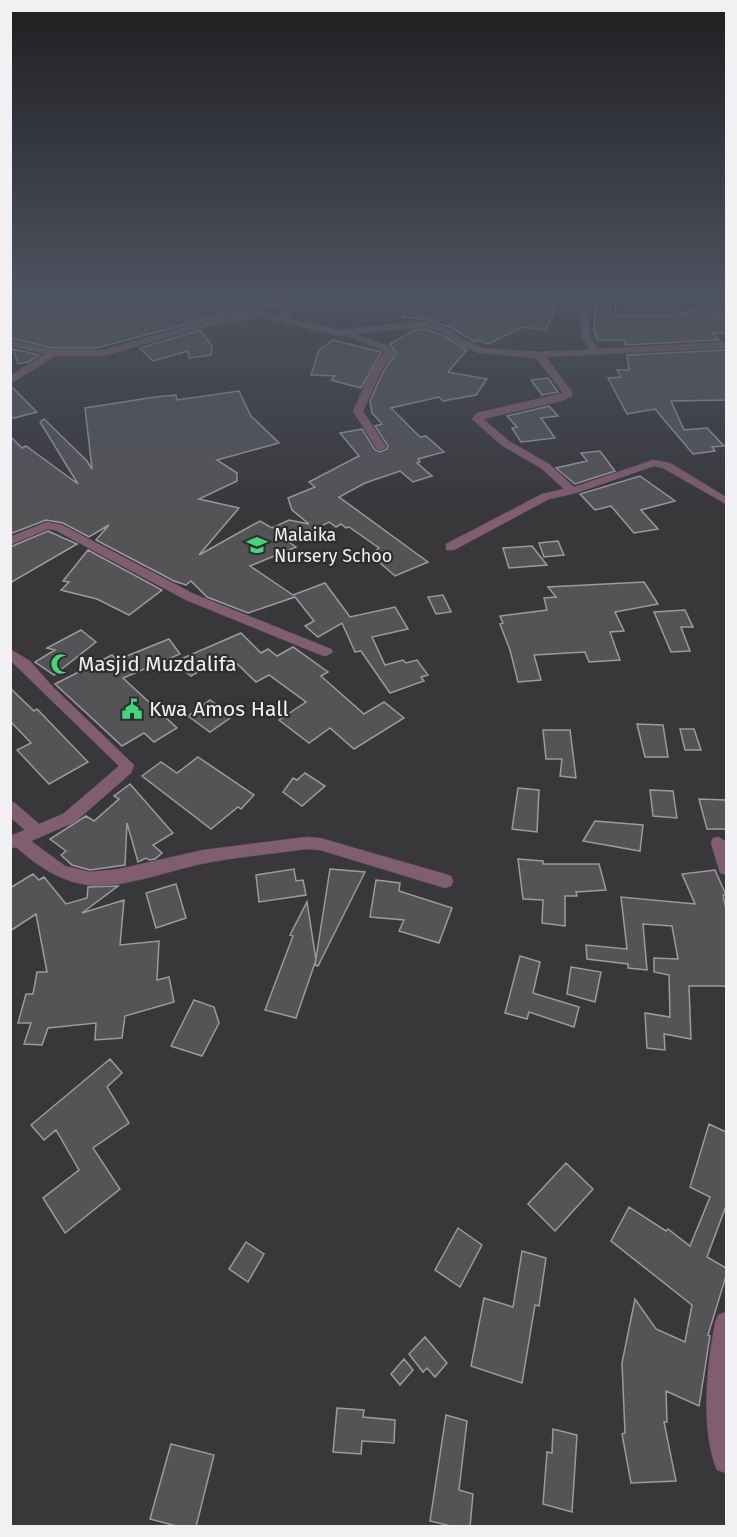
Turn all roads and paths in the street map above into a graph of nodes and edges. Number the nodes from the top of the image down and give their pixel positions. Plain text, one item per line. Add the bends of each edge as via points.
1 (29, 369) edge
2 (378, 369) edge
3 (550, 369) edge
4 (10, 381) edge
5 (381, 447) dead end
6 (572, 491) junction
7 (726, 501) edge
8 (10, 542) edge
9 (450, 547) dead end
10 (326, 652) dead end
11 (10, 653) edge
12 (10, 807) edge
13 (36, 831) junction
14 (14, 841) edge
15 (719, 843) dead end
16 (726, 868) edge
17 (445, 881) dead end
18 (726, 1323) edge
19 (726, 1461) edge

1 - 4 street
2 - 5 street via 358,411
3 - 6 street via 569,394 477,419 505,443 545,466
6 - 7 street via 659,463
6 - 9 street via 546,496
8 - 10 street via 48,525 58,527 190,597
11 - 13 street via 127,765 81,810
12 - 13 street
13 - 14 street
14 - 17 street via 62,871 90,879 203,857 306,843
15 - 16 street
18 - 19 street via 721,1351

